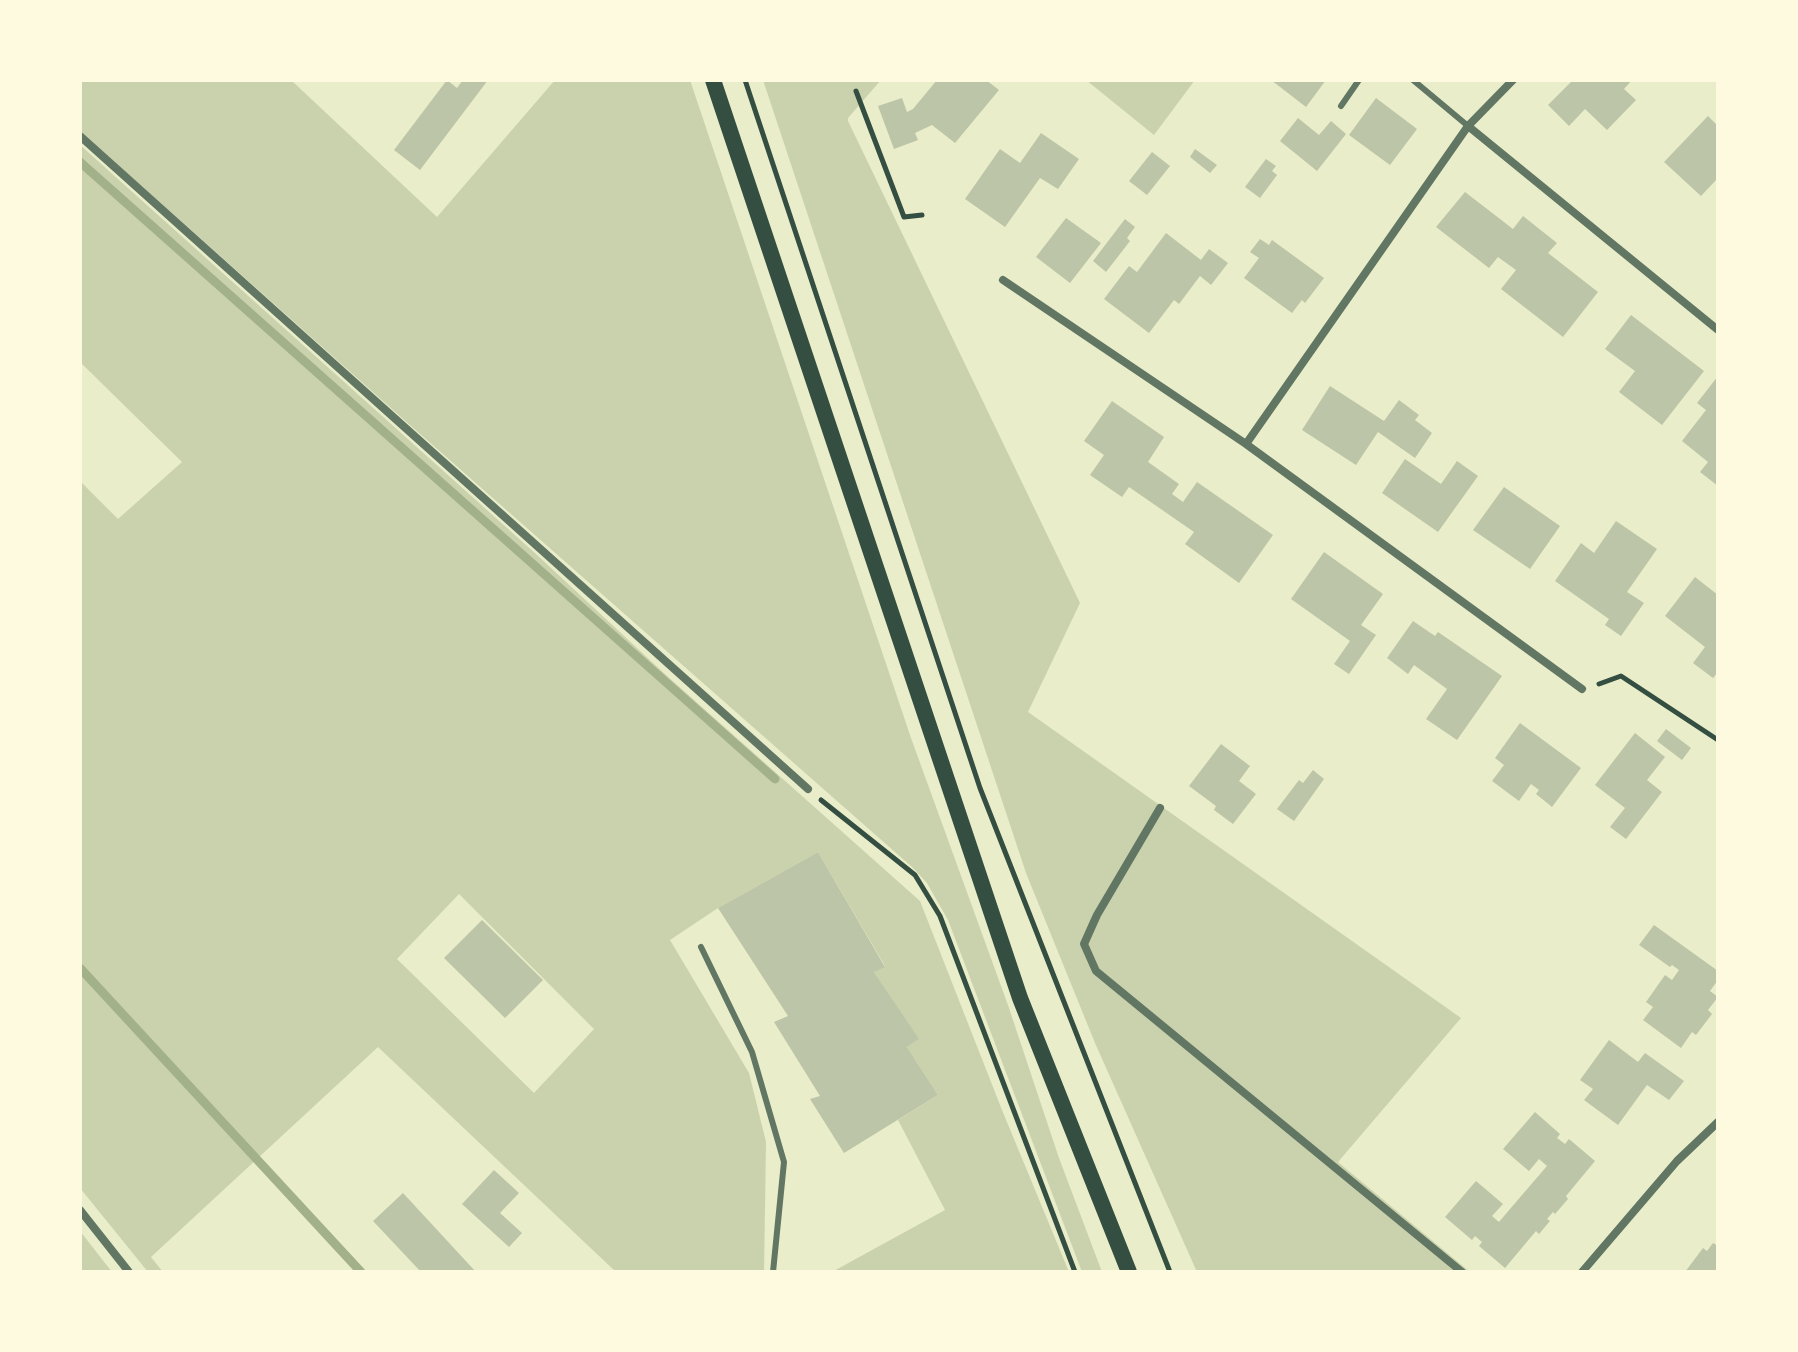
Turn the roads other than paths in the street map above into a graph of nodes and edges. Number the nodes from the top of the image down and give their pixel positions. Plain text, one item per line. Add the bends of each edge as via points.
1 (713, 80) edge
2 (1359, 80) edge
3 (1413, 80) edge
4 (1513, 80) edge
5 (1341, 106) dead end
6 (1468, 126) junction
7 (80, 136) edge
8 (1003, 280) dead end
9 (1718, 330) edge
10 (1246, 444) junction
11 (1582, 689) road end
12 (808, 789) road end
13 (1160, 808) dead end
14 (701, 947) dead end
15 (1718, 1122) edge
16 (80, 1210) edge
17 (129, 1272) edge
18 (773, 1272) edge
19 (1129, 1272) edge
20 (1462, 1272) edge
21 (1582, 1272) edge

1 - 19 main road via 1020,998
2 - 5 lane
3 - 6 lane
4 - 6 street
6 - 9 street
6 - 10 street
7 - 12 street
8 - 10 street
10 - 11 street
13 - 20 street via 1084,944 1096,971
14 - 18 lane via 752,1052 784,1162
15 - 21 street via 1677,1161
16 - 17 street

